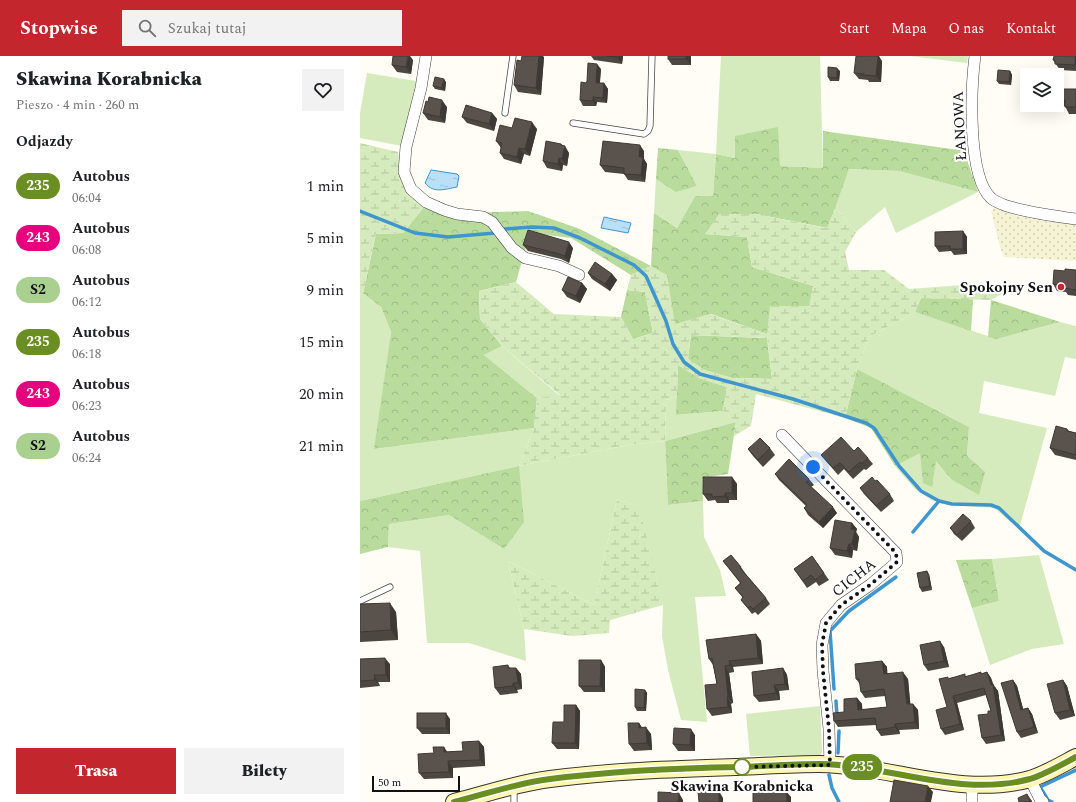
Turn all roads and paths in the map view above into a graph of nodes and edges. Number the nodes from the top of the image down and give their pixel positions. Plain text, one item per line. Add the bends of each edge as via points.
1 (426, 56) edge
2 (513, 56) edge
3 (652, 56) edge
4 (975, 56) edge
5 (505, 113) dead end
6 (573, 123) dead end
7 (1076, 219) edge
8 (579, 275) dead end
9 (782, 435) dead end
10 (390, 587) dead end
11 (360, 601) edge
12 (1076, 757) edge
13 (830, 765) junction
14 (1030, 778) junction
15 (972, 785) junction
16 (514, 786) junction
17 (454, 802) edge
18 (514, 802) edge
19 (972, 802) edge
20 (1043, 802) edge

1 - 8 street via 406,147 404,172 411,189 426,202 444,210 483,217 492,222 512,248 525,258 560,266
2 - 5 lane
3 - 6 lane via 648,131 644,134
4 - 7 street, ŁANOWA via 973,144 979,175 985,190 998,202 1027,212
9 - 13 street, CICHA via 896,553 897,562 841,605 826,623 822,645
10 - 11 lane
12 - 14 street
13 - 15 street
13 - 16 street via 668,769 549,779
14 - 15 street via 1007,783
14 - 20 street
15 - 19 street
16 - 17 street
16 - 18 lane

